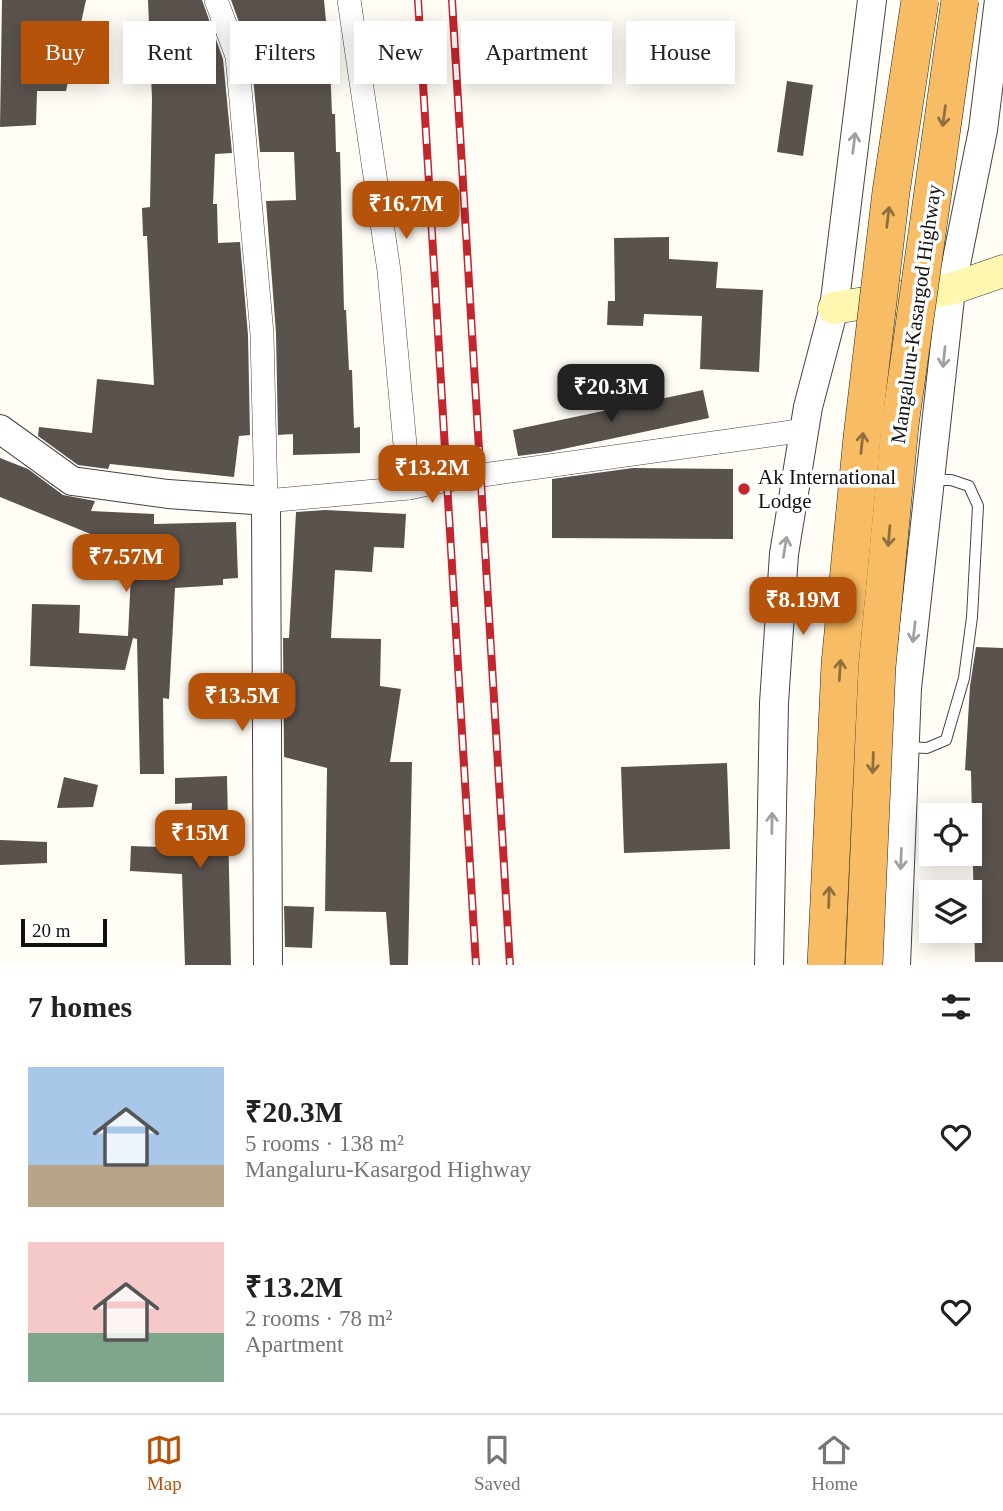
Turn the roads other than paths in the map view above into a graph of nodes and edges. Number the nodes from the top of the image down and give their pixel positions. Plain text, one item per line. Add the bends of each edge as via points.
1 (216, 0) edge
2 (349, 0) edge
3 (872, 0) edge
4 (920, 0) edge
5 (960, 0) edge
6 (999, 0) edge
7 (1003, 271) edge
8 (951, 289) junction
9 (834, 308) junction
10 (0, 429) edge
11 (806, 430) junction
12 (932, 480) junction
13 (409, 488) junction
14 (266, 501) junction
15 (905, 747) junction
16 (268, 965) edge
17 (769, 965) edge
18 (826, 965) edge
19 (864, 965) edge
20 (897, 965) edge

1 - 14 street via 237,56 262,334
2 - 13 street via 389,271
9 -> 3 street
18 -> 4 highway, Mangaluru-Kasargod Highway, bridge via 840,664 891,192
5 -> 19 highway, Mangaluru-Kasargod Highway, bridge via 900,425 877,667
6 - 8 street via 983,130
7 - 8 main road
8 - 9 main road
8 -> 12 street
9 - 11 street
10 - 14 street via 72,481
11 - 13 street
17 -> 11 street via 774,703 783,554
12 -> 15 street via 907,688
12 - 15 lane via 969,486 978,506 972,617 964,678 946,740 927,748
13 - 14 street
14 - 16 street
15 -> 20 street

